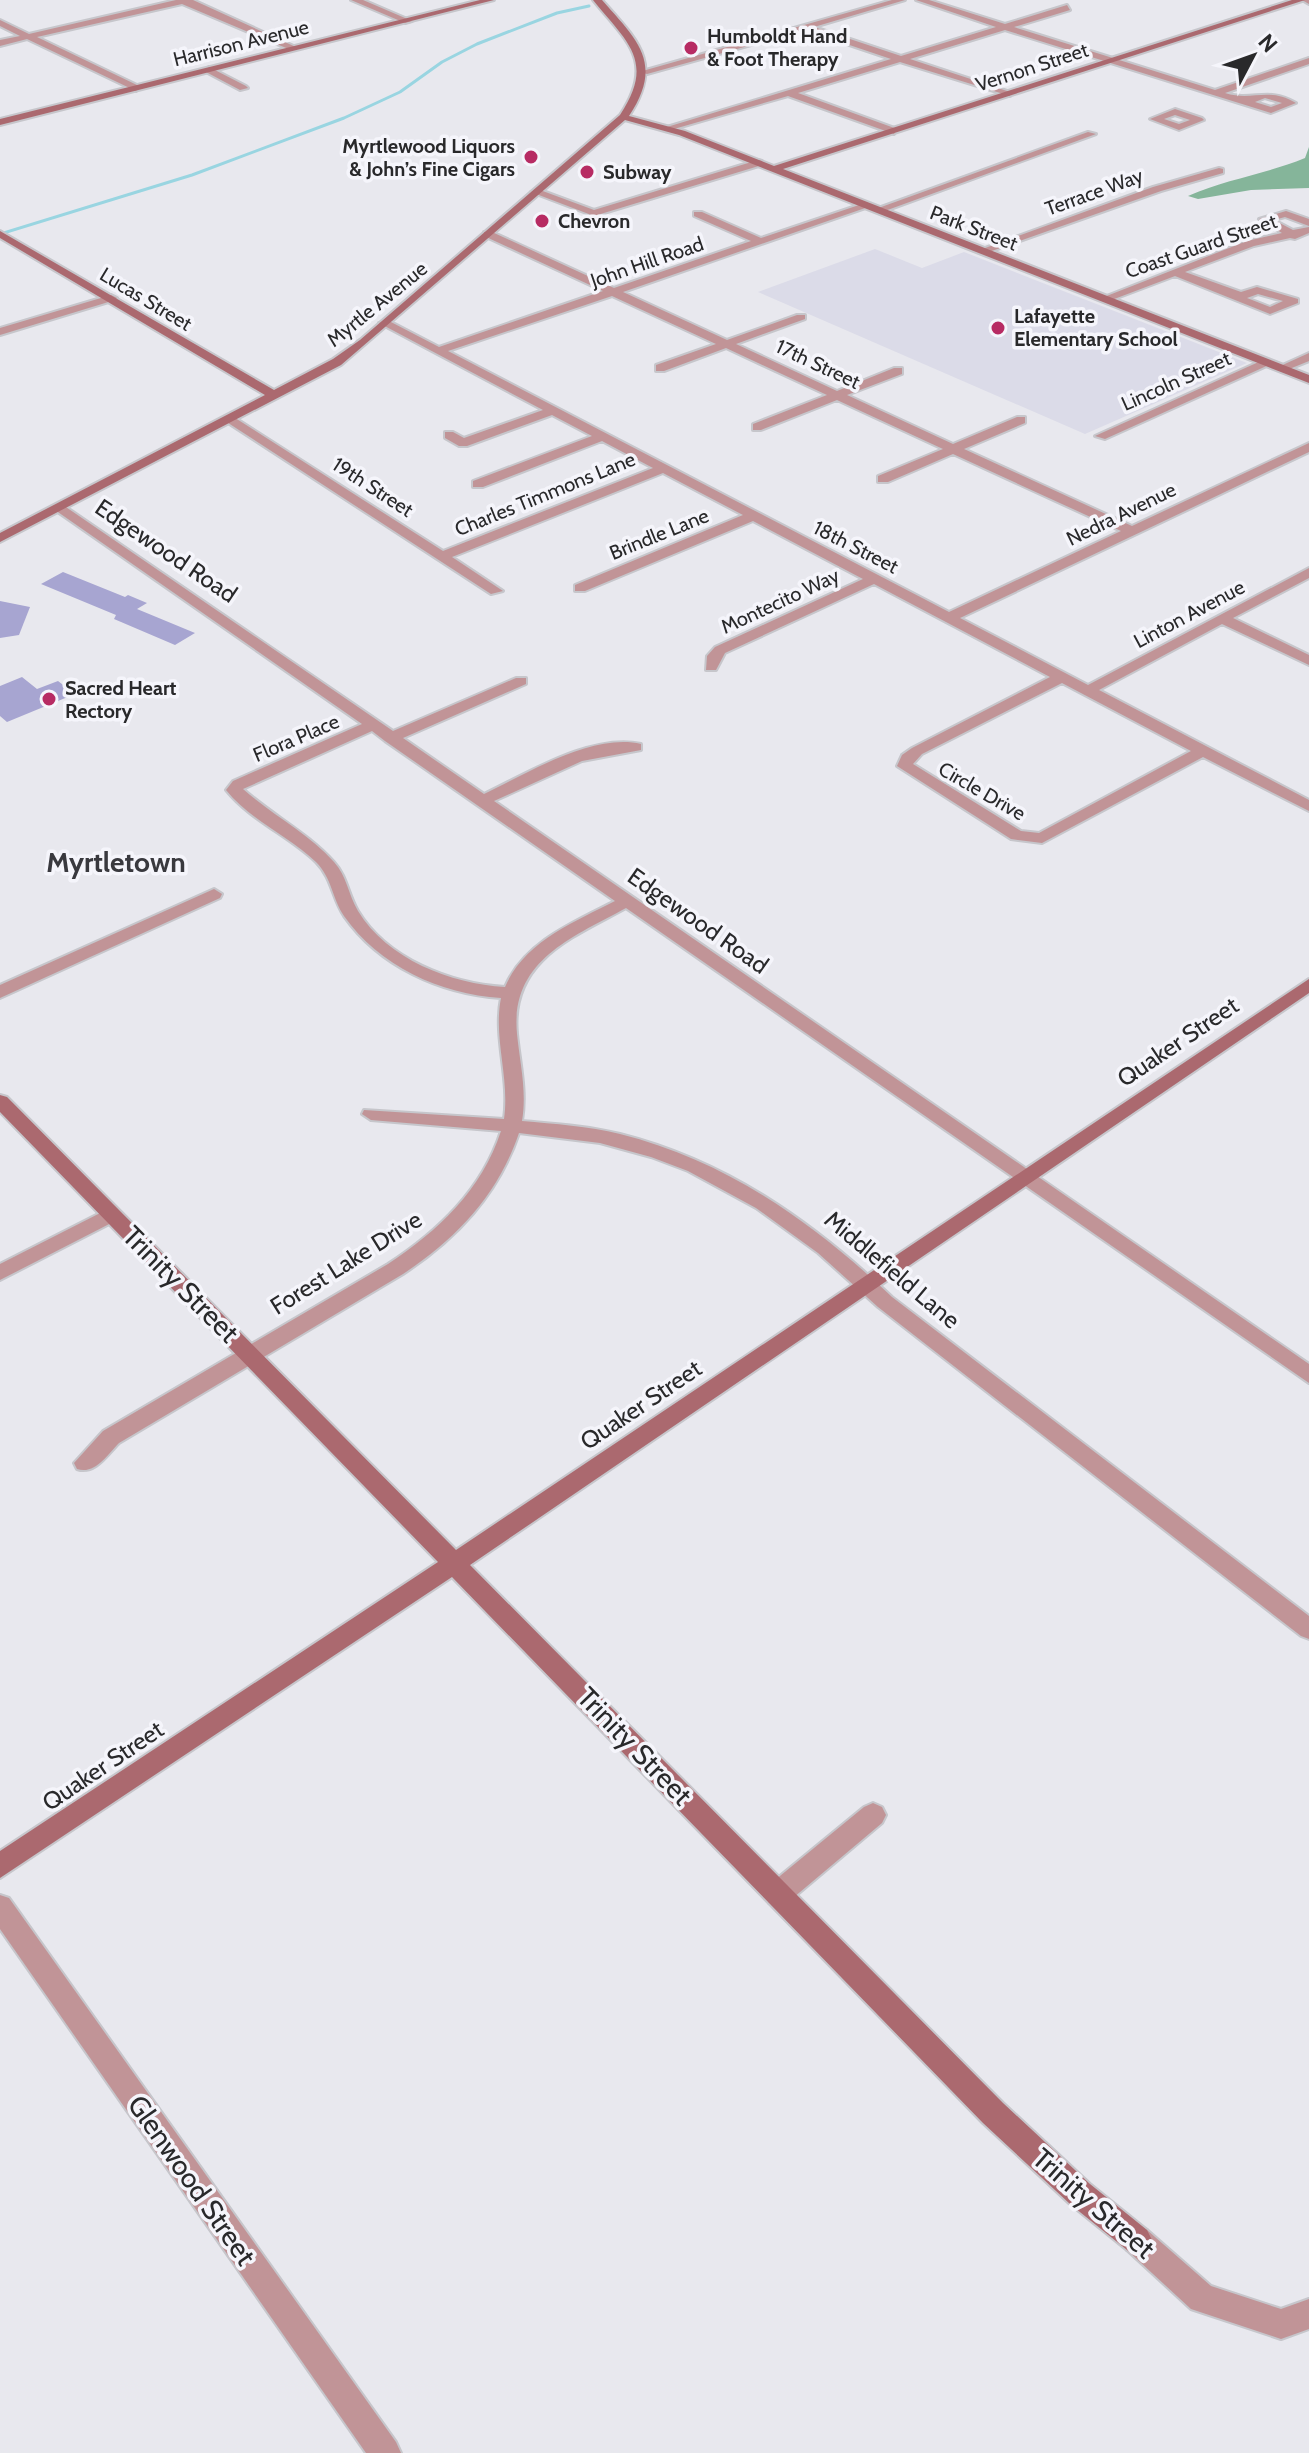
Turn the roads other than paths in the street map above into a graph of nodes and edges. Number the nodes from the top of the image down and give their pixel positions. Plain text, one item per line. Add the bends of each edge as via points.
1 (184, 0) edge
2 (355, 0) edge
3 (490, 0) edge
4 (597, 0) edge
5 (901, 0) edge
6 (920, 0) edge
7 (1305, 0) edge
8 (1067, 8) dead end
9 (408, 21) junction
10 (0, 23) edge
11 (805, 27) junction
12 (1009, 28) junction
13 (28, 37) junction
14 (0, 43) edge
15 (294, 48) junction
16 (902, 60) junction
17 (1113, 60) junction
18 (1309, 61) edge
19 (209, 70) junction
20 (644, 72) junction
21 (136, 88) junction
22 (243, 88) dead end
23 (789, 93) junction
24 (1215, 93) junction
25 (1007, 94) junction
26 (1211, 107) dead end
27 (1199, 111) dead end
28 (1187, 116) dead end
29 (623, 117) junction
30 (0, 122) edge
31 (670, 129) junction
32 (894, 131) junction
33 (1091, 134) dead end
34 (758, 163) junction
35 (774, 169) junction
36 (1219, 171) dead end
37 (536, 192) junction
38 (872, 208) junction
39 (698, 214) dead end
40 (1309, 223) edge
41 (1309, 230) edge
42 (0, 234) edge
43 (488, 234) junction
44 (1290, 234) junction
45 (761, 242) junction
46 (1309, 244) edge
47 (982, 251) junction
48 (1175, 272) junction
49 (615, 293) junction
50 (1240, 296) dead end
51 (111, 298) junction
52 (1105, 299) junction
53 (801, 317) dead end
54 (385, 323) junction
55 (0, 332) edge
56 (726, 344) junction
57 (438, 351) junction
58 (1309, 357) edge
59 (1267, 363) junction
60 (660, 368) dead end
61 (1282, 368) junction
62 (898, 371) dead end
63 (1309, 379) edge
64 (274, 395) junction
65 (837, 395) junction
66 (552, 411) junction
67 (228, 419) junction
68 (1021, 420) dead end
69 (757, 427) dead end
70 (449, 435) dead end
71 (1101, 436) dead end
72 (602, 437) junction
73 (1309, 447) edge
74 (952, 448) junction
75 (663, 469) junction
76 (883, 479) dead end
77 (478, 484) dead end
78 (60, 507) junction
79 (753, 516) junction
80 (1131, 531) junction
81 (0, 538) edge
82 (442, 556) junction
83 (1309, 572) edge
84 (874, 579) junction
85 (580, 588) dead end
86 (496, 591) dead end
87 (949, 618) junction
88 (1223, 619) junction
89 (1309, 661) edge
90 (711, 667) dead end
91 (1061, 677) junction
92 (521, 681) dead end
93 (1087, 691) junction
94 (374, 725) junction
95 (390, 738) junction
96 (636, 747) dead end
97 (1202, 751) junction
98 (482, 801) junction
99 (1309, 806) edge
100 (214, 894) dead end
101 (627, 901) junction
102 (1309, 985) edge
103 (0, 992) edge
104 (510, 993) junction
105 (0, 1101) edge
106 (371, 1114) dead end
107 (511, 1126) junction
108 (1024, 1177) junction
109 (112, 1214) junction
110 (0, 1273) edge
111 (867, 1284) junction
112 (250, 1354) junction
113 (1309, 1375) edge
114 (85, 1463) dead end
115 (455, 1562) junction
116 (1309, 1629) edge
117 (873, 1815) dead end
118 (0, 1866) edge
119 (778, 1894) junction
120 (0, 1907) edge
121 (1309, 2314) edge
122 (385, 2453) edge

1 - 13 street
1 - 15 street
2 - 9 street
3 - 9 street, Harrison Avenue
4 - 20 street via 625,30
5 - 11 street
6 - 12 street
7 - 17 street, Vernon Street
8 - 12 street
9 - 15 street, Harrison Avenue
10 - 13 street
11 - 16 street
11 - 20 street
12 - 16 street
12 - 17 street
13 - 14 street
13 - 21 street
15 - 19 street, Harrison Avenue
16 - 23 street
16 - 25 street
17 - 24 street
17 - 25 street, Vernon Street
18 - 24 street
19 - 21 street, Harrison Avenue
19 - 22 street
20 - 29 street, Myrtle Avenue via 639,97
21 - 30 street, Harrison Avenue
23 - 31 street
23 - 32 street
24 - 26 street via 1235,99
25 - 32 street, Vernon Street
27 - 28 street
29 - 31 street, Park Street
29 - 37 street, Myrtle Avenue
31 - 34 street, Park Street
32 - 35 street, Vernon Street
33 - 38 street, John Hill Road
34 - 35 street, Park Street
34 - 37 street via 594,213
35 - 38 street, Park Street
36 - 47 street, Terrace Way
37 - 43 street, Myrtle Avenue
38 - 45 street, John Hill Road
38 - 47 street, Park Street
39 - 45 street
40 - 44 street via 1286,214 1264,219
41 - 44 street, Coast Guard Street
42 - 51 street, Lucas Street
43 - 49 street, 17th Street
43 - 54 street, Myrtle Avenue
44 - 46 street
44 - 48 street, Coast Guard Street
45 - 49 street, John Hill Road
47 - 52 street, Park Street
48 - 50 street
48 - 52 street, Coast Guard Street
49 - 56 street, 17th Street
49 - 57 street, John Hill Road
51 - 55 street
51 - 64 street, Lucas Street
52 - 59 street, Park Street
53 - 56 street
54 - 57 street, 18th Street
54 - 64 street, Myrtle Avenue via 337,362
56 - 60 street
56 - 65 street, 17th Street
57 - 66 street, 18th Street
58 - 61 street
59 - 61 street, Park Street
59 - 71 street, Lincoln Street
61 - 63 street, Park Street
62 - 65 street
64 - 67 street, Myrtle Avenue
65 - 69 street
65 - 74 street, 17th Street
66 - 70 street via 463,443
66 - 72 street, 18th Street
67 - 78 street, Myrtle Avenue
67 - 82 street, 19th Street
68 - 74 street
72 - 75 street, 18th Street
72 - 77 street
73 - 80 street, Nedra Avenue
74 - 76 street
74 - 80 street, 17th Street
75 - 79 street, 18th Street
75 - 82 street, Charles Timmons Lane
78 - 81 street, Myrtle Avenue
78 - 94 street, Edgewood Road
79 - 84 street, 18th Street
79 - 85 street, Brindle Lane
80 - 87 street, Nedra Avenue
82 - 86 street, 19th Street
83 - 88 street, Linton Avenue
84 - 87 street, 18th Street
84 - 90 street, Montecito Way via 720,650
87 - 91 street, 18th Street
88 - 89 street
88 - 93 street, Linton Avenue
91 - 93 street, 18th Street
91 - 97 street, Circle Drive via 917,751 905,766 1017,836 1042,838
92 - 95 street
93 - 97 street, 18th Street
94 - 95 street, Edgewood Road
94 - 104 street, Flora Place via 234,787 236,793 331,868 349,911 390,952 420,972 455,985
95 - 98 street, Edgewood Road
96 - 98 street via 592,752
97 - 99 street, 18th Street
98 - 101 street, Edgewood Road
100 - 103 street
101 - 104 street via 548,945 523,969
101 - 108 street, Edgewood Road
102 - 108 street, Quaker Street
104 - 107 street, Forest Lake Drive via 505,1012 515,1091
105 - 109 street, Trinity Street
106 - 107 street, Middlefield Lane
107 - 111 street, Middlefield Lane via 617,1140 716,1175 780,1213
107 - 112 street, Forest Lake Drive via 483,1188 431,1243
108 - 111 street, Quaker Street
108 - 113 street, Edgewood Road
109 - 110 street
109 - 112 street, Trinity Street
111 - 115 street, Quaker Street
111 - 116 street, Middlefield Lane
112 - 114 street, Forest Lake Drive via 111,1437
112 - 115 street, Trinity Street
115 - 118 street, Quaker Street
115 - 119 street, Trinity Street
117 - 119 street
119 - 121 street, Trinity Street via 1040,2159 1202,2298 1281,2324
120 - 122 street, Glenwood Street

